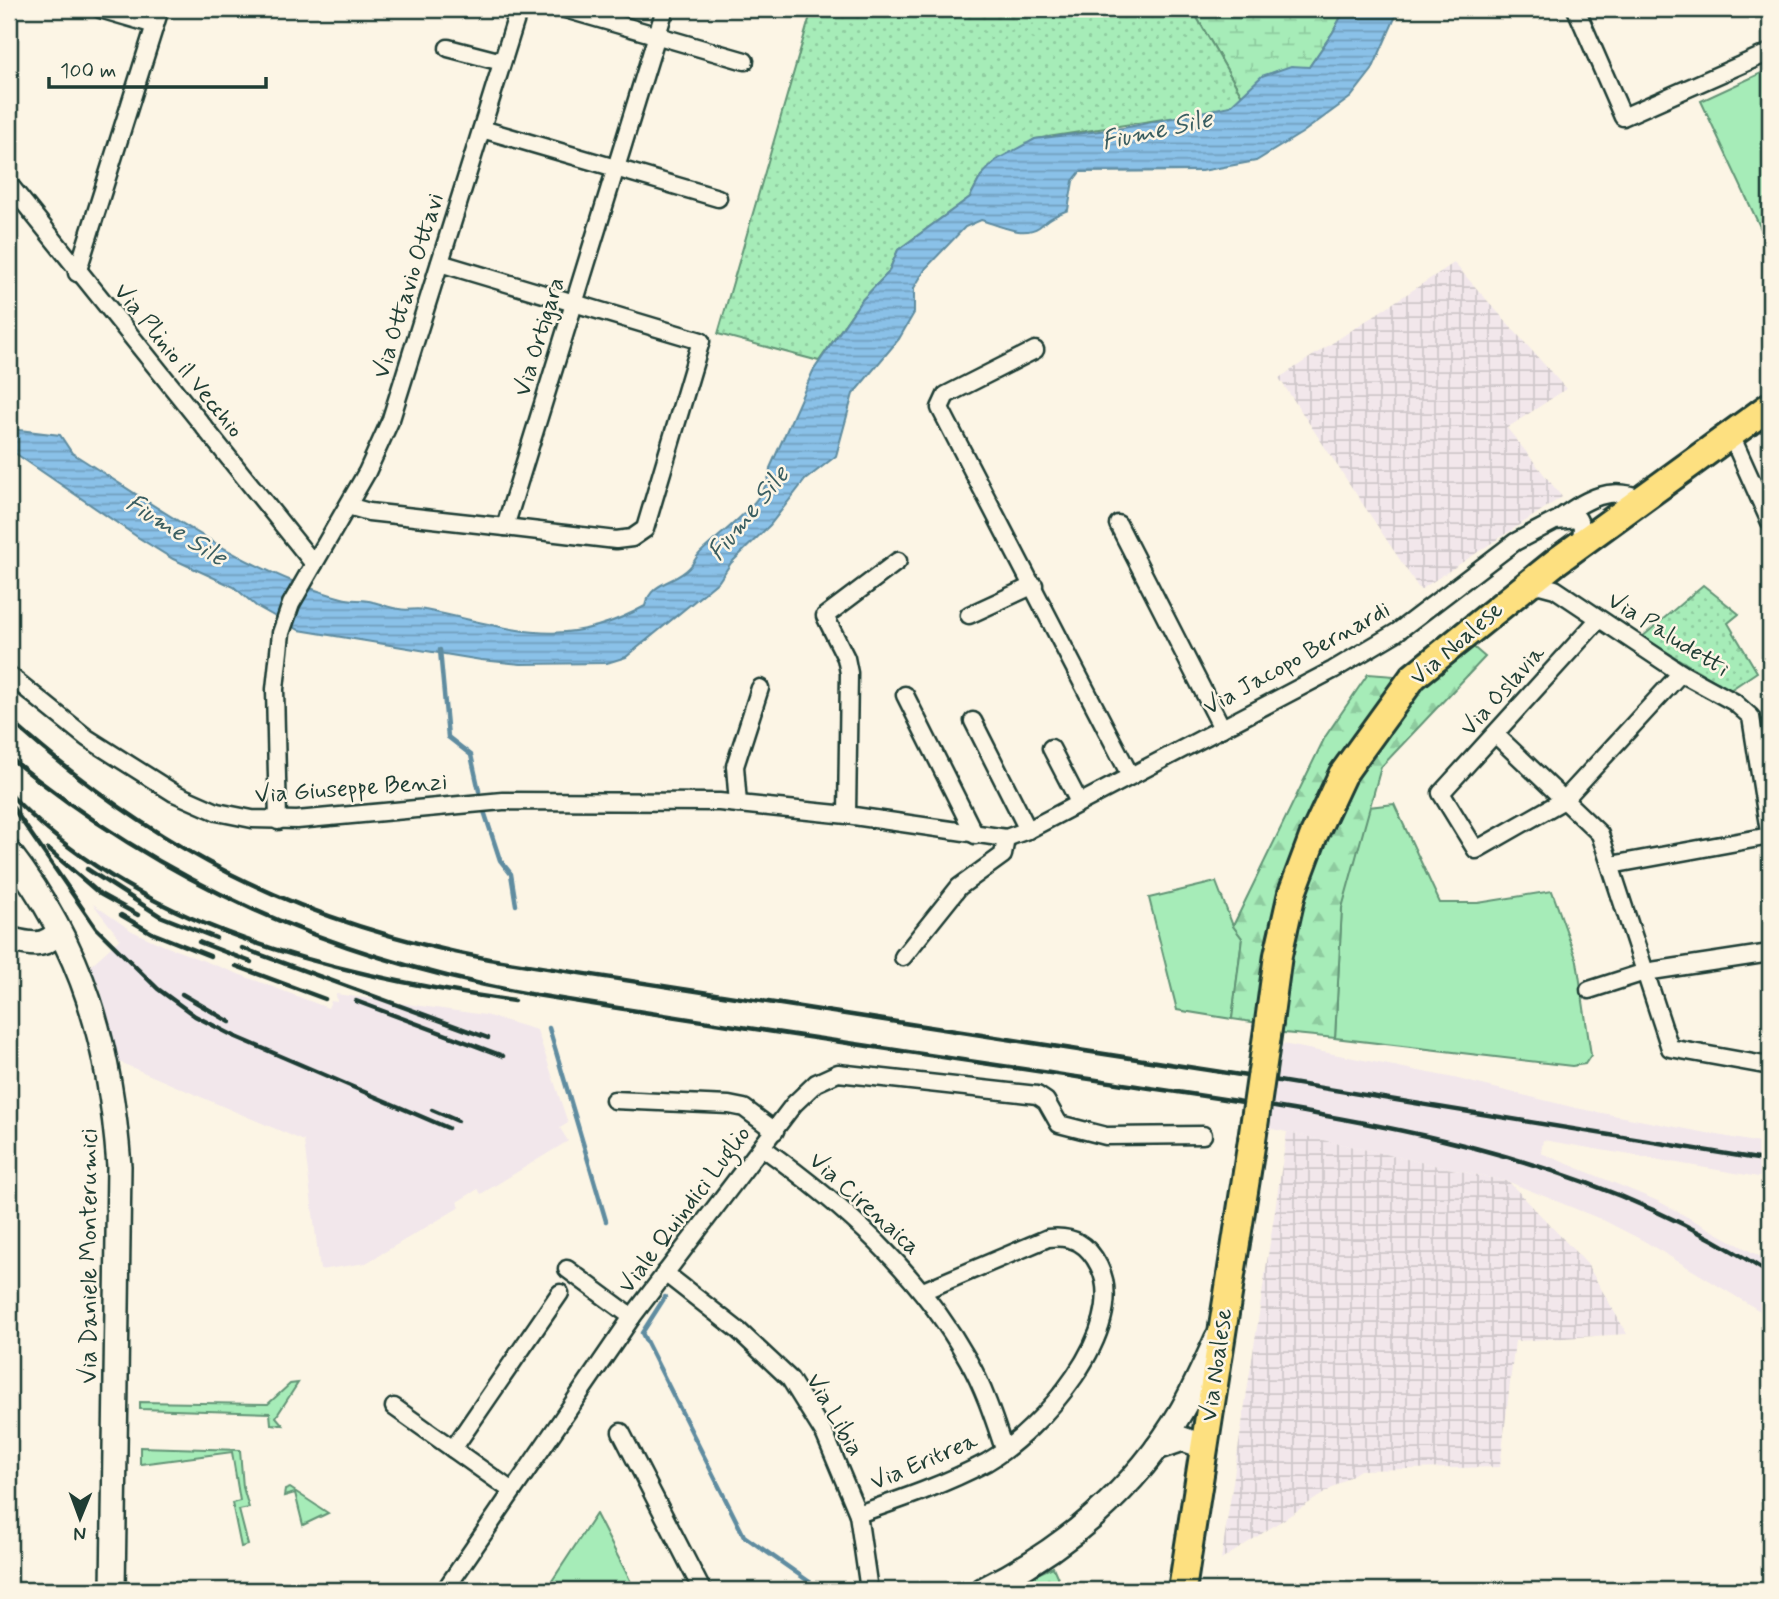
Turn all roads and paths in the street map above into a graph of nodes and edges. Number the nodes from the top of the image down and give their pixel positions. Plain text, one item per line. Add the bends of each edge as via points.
1 (100, 9) edge
2 (160, 9) edge
3 (519, 9) edge
4 (565, 9) edge
5 (665, 9) edge
6 (1576, 9) edge
7 (155, 25) junction
8 (657, 34) junction
9 (448, 48) dead end
10 (1770, 52) edge
11 (745, 61) dead end
12 (502, 62) junction
13 (482, 129) junction
14 (616, 166) junction
15 (9, 184) edge
16 (718, 198) dead end
17 (440, 263) junction
18 (77, 273) junction
19 (574, 302) junction
20 (1035, 351) dead end
21 (1770, 407) edge
22 (1731, 435) junction
23 (1642, 499) junction
24 (348, 506) junction
25 (1555, 521) junction
26 (1770, 522) edge
27 (1118, 524) dead end
28 (505, 527) junction
29 (1581, 544) junction
30 (898, 561) dead end
31 (310, 571) junction
32 (1034, 585) junction
33 (1524, 587) junction
34 (969, 615) dead end
35 (1599, 619) junction
36 (1681, 673) junction
37 (9, 676) edge
38 (760, 688) dead end
39 (905, 695) dead end
40 (973, 721) dead end
41 (1222, 728) junction
42 (1495, 734) junction
43 (1051, 748) dead end
44 (1130, 775) junction
45 (1564, 800) junction
46 (1079, 802) junction
47 (738, 804) junction
48 (847, 815) junction
49 (278, 821) junction
50 (1028, 830) junction
51 (975, 835) junction
52 (1770, 837) edge
53 (1006, 838) junction
54 (9, 852) edge
55 (1611, 865) junction
56 (58, 932) junction
57 (9, 939) edge
58 (1770, 953) edge
59 (903, 957) dead end
60 (1646, 972) junction
61 (1589, 990) dead end
62 (1770, 1066) edge
63 (614, 1100) dead end
64 (775, 1131) junction
65 (1203, 1135) dead end
66 (762, 1147) junction
67 (567, 1269) dead end
68 (665, 1273) junction
69 (923, 1291) junction
70 (560, 1293) dead end
71 (632, 1317) junction
72 (1222, 1329) junction
73 (394, 1407) dead end
74 (621, 1432) dead end
75 (1205, 1447) junction
76 (1157, 1448) junction
77 (453, 1449) junction
78 (1004, 1449) junction
79 (512, 1490) junction
80 (858, 1514) junction
81 (113, 1590) edge
82 (445, 1590) edge
83 (702, 1590) edge
84 (869, 1590) edge
85 (982, 1590) edge
86 (1182, 1590) edge

1 - 7 street
2 - 7 street
3 - 12 street, Via Ottavio Ottavi
4 - 8 street
5 - 8 street, Via Ortigara
6 - 10 street via 1623,117
7 - 18 street
8 - 11 street
8 - 14 street, Via Ortigara
9 - 12 street
12 - 13 street, Via Ottavio Ottavi
13 - 14 street
13 - 17 street, Via Ottavio Ottavi
14 - 16 street
14 - 19 street, Via Ortigara
15 - 18 street, Via Plinio il Vecchio
17 - 19 street
17 - 24 street, Via Ottavio Ottavi via 391,419
18 - 31 street, Via Plinio il Vecchio
19 - 28 street, Via Ortigara
19 - 28 street via 701,341 649,522 639,534 625,540
20 - 32 street via 946,395 940,408
21 - 22 main road, Via Noalese
22 - 23 main road, Via Noalese
22 - 26 street
23 - 25 street, Via Jacopo Bernardi via 1623,493 1603,494
23 - 29 main road, Via Noalese
24 - 28 street
24 - 31 street, Via Ottavio Ottavi
25 - 29 street via 1578,519
25 - 41 street, Via Jacopo Bernardi via 1515,542 1382,642
27 - 41 street
29 - 33 main road, Via Noalese
30 - 48 street via 825,616 849,673
31 - 49 street, Via Ottavio Ottavi via 281,633 275,690
32 - 34 street
32 - 44 street
33 - 35 street, Via Paludetti via 1549,587
33 - 72 main road, Via Noalese, bridge via 1413,677 1342,775 1313,837 1278,955
35 - 36 street, Via Paludetti
35 - 42 street, Via Oslavia
36 - 45 street
36 - 52 street, Via Paludetti via 1734,702 1751,717
37 - 49 street, Via Giuseppe Benzi via 87,738 180,796 226,814
38 - 47 street via 735,766
39 - 51 street
40 - 50 street
41 - 44 street, Via Jacopo Bernardi
42 - 45 street
42 - 45 street, Via Oslavia via 1441,793 1476,850
43 - 46 street
44 - 46 street, Via Jacopo Bernardi
45 - 55 street via 1600,834
46 - 50 street, Via Jacopo Bernardi
47 - 48 street, Via Giuseppe Benzi
47 - 49 street, Via Giuseppe Benzi via 503,801
48 - 51 street, Via Giuseppe Benzi
50 - 53 street, Via Jacopo Bernardi
51 - 53 street, Via Giuseppe Benzi
52 - 55 street
53 - 59 street via 1003,855 959,887
54 - 56 street, Via Daniele Monterumici
55 - 60 street
56 - 57 street via 48,943 30,945
56 - 81 street, Via Daniele Monterumici via 92,1003 114,1105 119,1166
58 - 60 street
60 - 61 street
60 - 62 street via 1670,1048
63 - 64 street, Viale Quindici Luglio via 740,1107
64 - 65 street, Viale Quindici Luglio via 816,1083 838,1073 1037,1095 1046,1101 1059,1124 1095,1135
64 - 66 street, Viale Quindici Luglio
66 - 68 street, Viale Quindici Luglio
66 - 69 street, Via Cirenaica via 841,1208
67 - 71 street, Viale Quindici Luglio
68 - 71 street, Viale Quindici Luglio
68 - 80 street, Via Libia via 739,1331 790,1379 825,1435
69 - 78 street, Via Cirenaica via 969,1361
69 - 78 street, Via Eritrea via 1048,1238 1064,1236 1079,1241 1097,1261 1107,1282 1105,1307 1090,1348 1065,1391
70 - 77 street
71 - 79 street, Viale Quindici Luglio
72 - 75 main road, Via Noalese
72 - 76 street via 1182,1410
73 - 77 street
74 - 83 street
75 - 76 street via 1183,1439
75 - 86 main road, Via Noalese
76 - 85 street via 1094,1517 1055,1550
77 - 79 street
78 - 80 street, Via Eritrea via 945,1483
79 - 82 street, Viale Quindici Luglio
80 - 84 street, Via Libia

